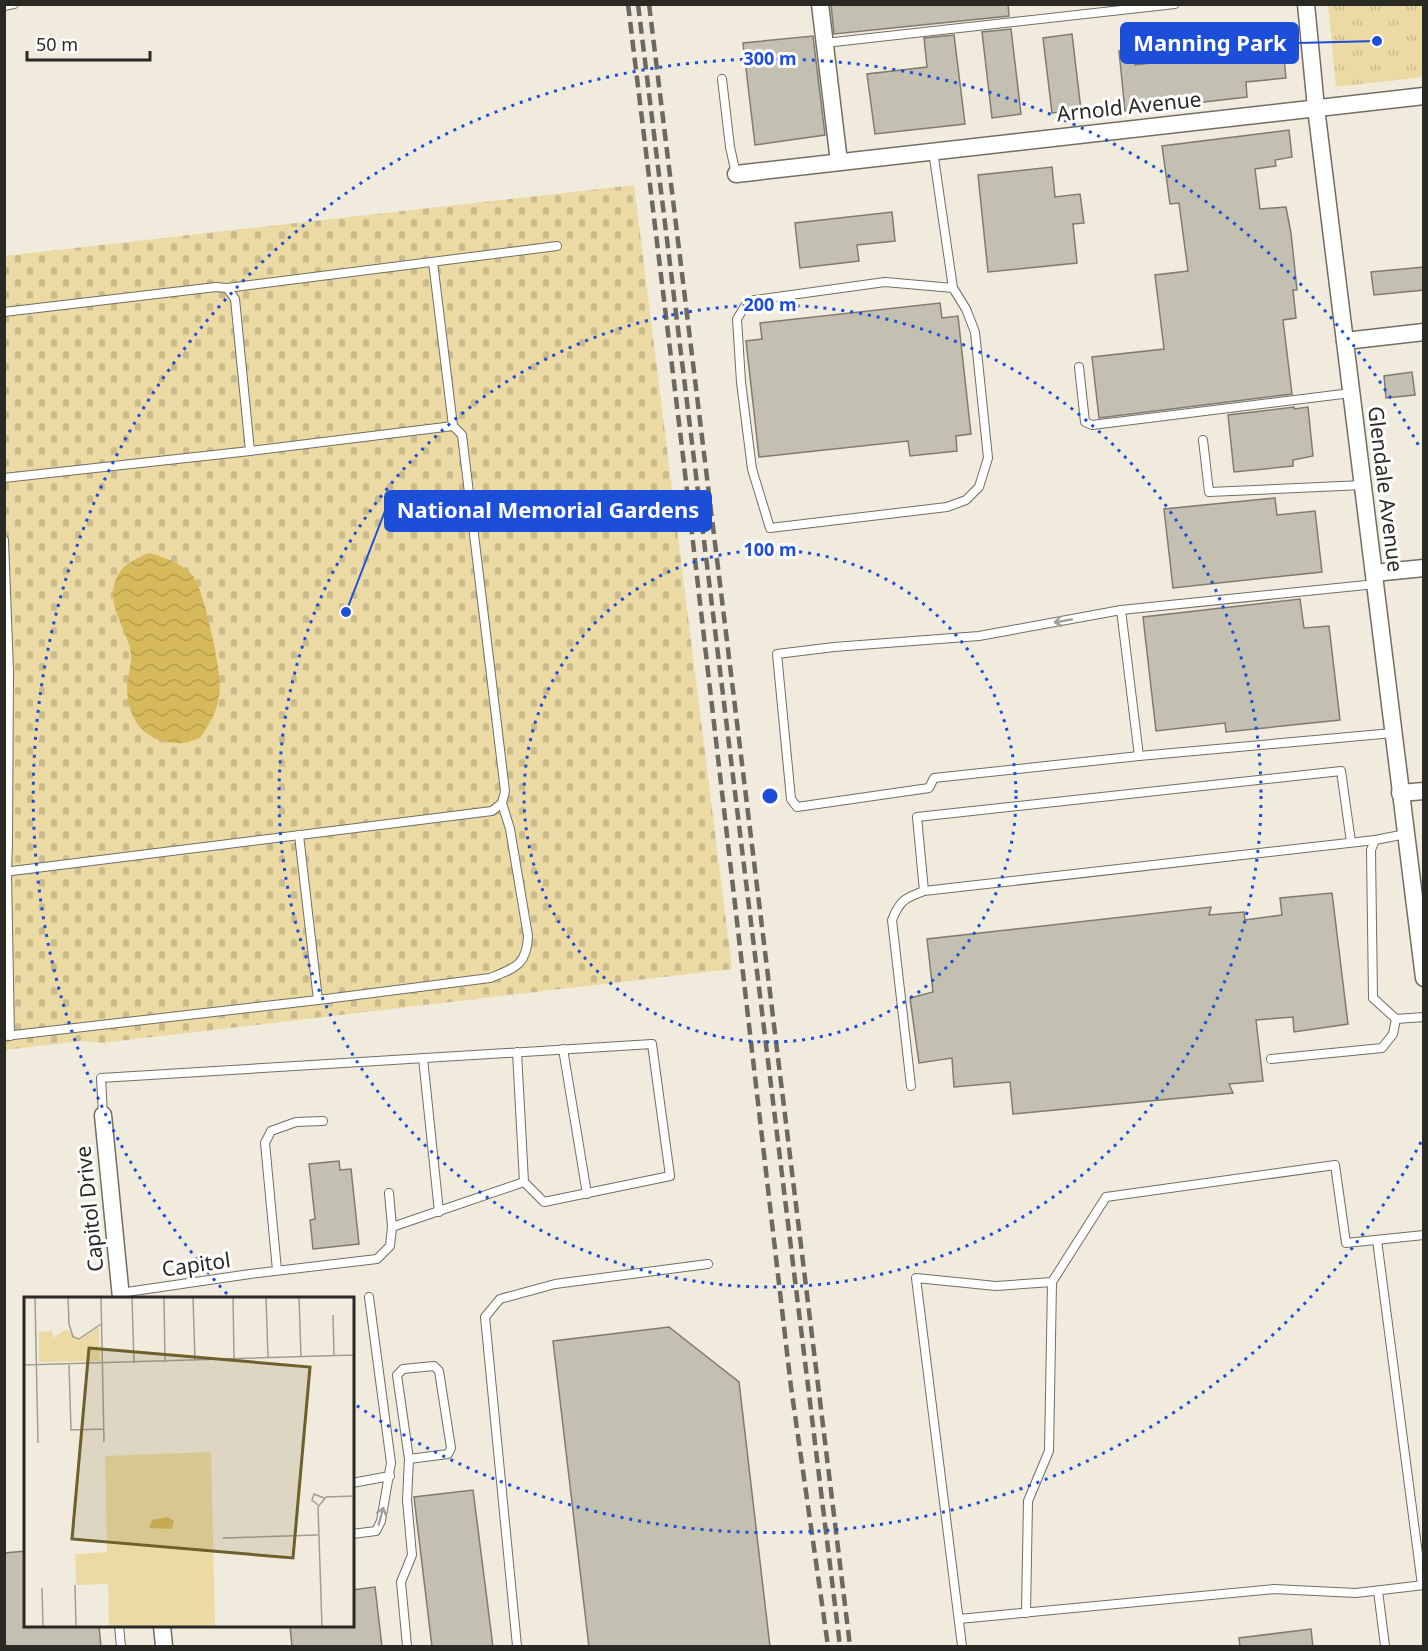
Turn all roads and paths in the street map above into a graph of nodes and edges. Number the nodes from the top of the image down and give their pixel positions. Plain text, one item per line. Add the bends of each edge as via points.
1 (14, 4) edge
2 (820, 4) edge
3 (1174, 4) edge
4 (1306, 4) edge
5 (4, 6) edge
6 (1139, 6) edge
7 (825, 43) junction
8 (722, 79) dead end
9 (1424, 96) edge
10 (1316, 108) junction
11 (932, 151) junction
12 (839, 162) junction
13 (736, 174) joint
14 (557, 246) dead end
15 (433, 262) junction
16 (227, 288) junction
17 (953, 288) junction
18 (4, 312) edge
19 (1424, 332) edge
20 (1345, 340) junction
21 (1078, 367) dead end
22 (1351, 393) junction
23 (453, 426) junction
24 (1203, 440) dead end
25 (250, 451) junction
26 (4, 478) edge
27 (1363, 485) junction
28 (4, 540) edge
29 (1424, 568) edge
30 (1375, 579) junction
31 (1121, 610) junction
32 (6, 647) edge
33 (1393, 733) junction
34 (1139, 756) junction
35 (1424, 791) edge
36 (1400, 793) junction
37 (502, 803) junction
38 (1406, 834) junction
39 (299, 835) junction
40 (1376, 840) junction
41 (1350, 842) junction
42 (5, 872) edge
43 (924, 891) junction
44 (1424, 978) edge
45 (318, 1000) junction
46 (1424, 1017) edge
47 (1396, 1019) junction
48 (7, 1036) edge
49 (563, 1049) junction
50 (517, 1052) junction
51 (423, 1058) junction
52 (1271, 1059) dead end
53 (911, 1086) dead end
54 (103, 1115) joint
55 (322, 1121) dead end
56 (524, 1182) junction
57 (389, 1193) dead end
58 (587, 1194) junction
59 (439, 1212) junction
60 (392, 1227) junction
61 (1424, 1235) edge
62 (1377, 1240) junction
63 (708, 1264) dead end
64 (277, 1270) junction
65 (1052, 1282) junction
66 (120, 1296) edge
67 (369, 1297) dead end
68 (409, 1459) junction
69 (390, 1476) junction
70 (354, 1483) edge
71 (354, 1534) edge
72 (1423, 1585) edge
73 (1378, 1591) junction
74 (1026, 1613) junction
75 (959, 1619) junction
76 (118, 1627) edge
77 (162, 1627) edge
78 (121, 1647) edge
79 (164, 1647) edge
80 (407, 1647) edge
81 (517, 1647) edge
82 (962, 1647) edge
83 (1384, 1647) edge

1 - 5 lane
2 - 7 street
3 - 6 lane
4 - 10 street, Glendale Avenue
6 - 7 lane
7 - 12 street
8 - 13 lane
9 - 10 street, Arnold Avenue
10 - 11 street, Arnold Avenue
10 - 20 street, Glendale Avenue
11 - 12 street, Arnold Avenue
11 - 17 lane
12 - 13 street, Arnold Avenue
14 - 15 lane
15 - 16 lane
15 - 23 lane
16 - 18 lane
16 - 25 lane via 235,299
17 - 17 lane via 975,332 988,458 979,487 966,500 947,507 770,528 752,469 741,382 737,319 748,301 885,282
19 - 20 street
20 - 22 street, Glendale Avenue
21 - 22 lane via 1085,422 1092,425
22 - 27 street, Glendale Avenue
23 - 25 lane
23 - 37 lane via 462,435 505,791
24 - 27 lane via 1209,492
25 - 26 lane
27 - 30 street, Glendale Avenue
28 - 32 lane
29 - 30 street
30 - 31 lane
30 - 33 street, Glendale Avenue
31 - 34 lane
31 -> 34 lane via 978,636 777,654 791,799 797,807 929,788 934,778
32 - 42 lane via 9,832
33 - 34 lane
33 - 36 street, Glendale Avenue
35 - 36 street
36 - 38 street, Glendale Avenue
37 - 39 lane via 492,811
37 - 45 lane via 528,936 528,952 514,968 490,978
38 - 40 lane
38 - 44 street, Glendale Avenue
39 - 42 lane
39 - 45 lane
40 - 41 lane
40 - 47 lane via 1371,850 1373,998
41 - 43 lane
41 - 43 lane via 1341,771 917,817
42 - 48 lane
43 - 53 lane via 905,898 892,920
45 - 48 lane
46 - 47 lane
47 - 52 lane via 1393,1034 1382,1048
49 - 50 lane
49 - 58 lane
49 - 58 lane via 652,1044 670,1176
50 - 51 lane
50 - 56 lane
51 - 54 lane via 101,1078
51 - 59 lane
54 - 66 street, Capitol Drive
55 - 64 lane via 296,1122 271,1131 265,1143
56 - 58 lane via 544,1202
56 - 59 lane
57 - 60 lane
59 - 60 lane
60 - 64 lane, Capitol via 390,1246 377,1258
61 - 62 lane
62 - 65 lane via 1346,1243 1335,1165 1106,1197
62 - 72 lane
63 - 81 lane via 555,1284 500,1299 485,1317
64 - 66 lane, Capitol
65 - 74 lane via 1049,1450 1028,1501
65 - 75 lane via 996,1286 916,1278
67 - 69 lane
68 - 68 lane via 397,1375 403,1369 434,1366 440,1371 452,1448 448,1454
68 - 80 lane via 412,1555 401,1582
69 - 70 lane
71 -> 69 lane via 376,1531
72 - 73 lane
73 - 74 lane via 1274,1589
73 - 83 lane
74 - 75 lane
75 - 82 lane
76 - 78 lane
77 - 79 street

